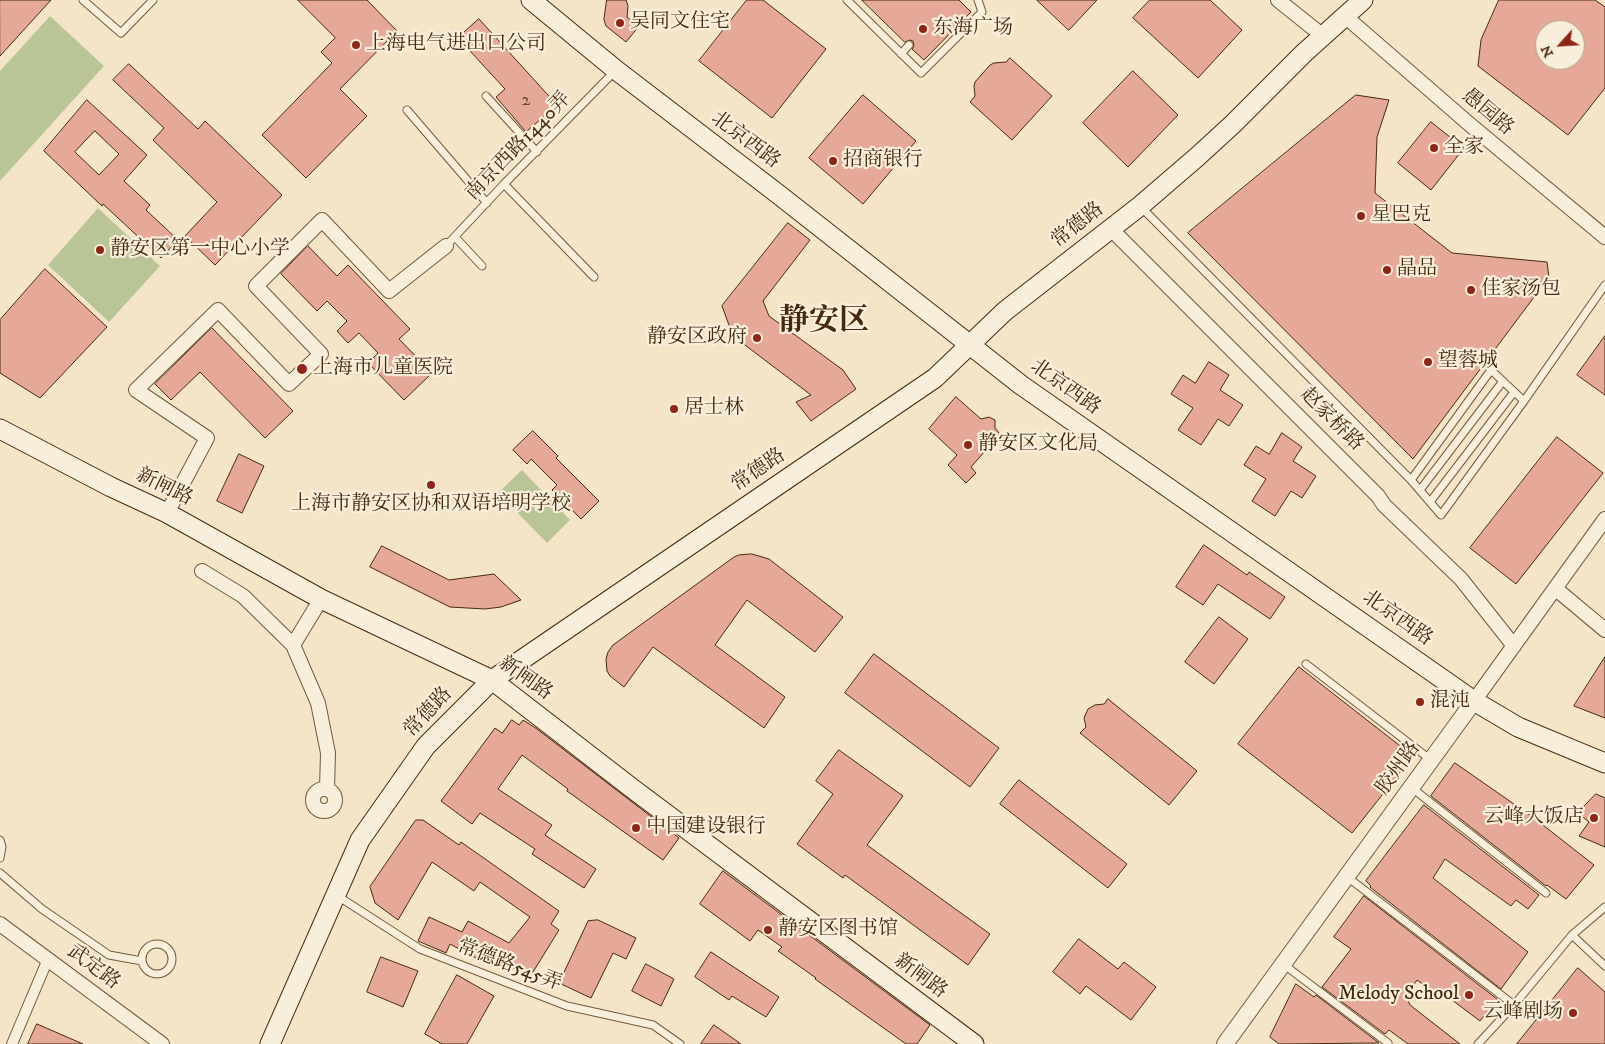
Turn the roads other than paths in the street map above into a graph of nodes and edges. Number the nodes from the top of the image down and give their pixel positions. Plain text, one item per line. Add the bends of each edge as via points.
1 (83, 0) edge
2 (153, 0) edge
3 (848, 0) edge
4 (978, 0) edge
5 (1278, 0) edge
6 (1363, 0) edge
7 (539, 2) edge
8 (1346, 17) junction
9 (1323, 36) junction
10 (909, 46) dead end
11 (901, 54) junction
12 (616, 70) junction
13 (486, 96) dead end
14 (407, 110) dead end
15 (537, 152) junction
16 (504, 184) junction
17 (487, 203) junction
18 (1140, 206) junction
19 (1111, 229) junction
20 (1605, 237) edge
21 (450, 242) junction
22 (482, 266) dead end
23 (594, 277) dead end
24 (1605, 285) edge
25 (969, 345) junction
26 (1503, 382) junction
27 (1514, 392) junction
28 (1524, 401) junction
29 (0, 429) edge
30 (1411, 480) junction
31 (1420, 490) junction
32 (1430, 502) junction
33 (167, 513) junction
34 (1605, 519) edge
35 (202, 571) dead end
36 (1556, 589) junction
37 (321, 599) junction
38 (1605, 630) edge
39 (293, 645) junction
40 (1514, 646) junction
41 (1306, 664) dead end
42 (492, 680) junction
43 (1474, 701) junction
44 (1431, 760) junction
45 (1605, 763) edge
46 (1412, 788) junction
47 (327, 789) dead end
48 (0, 840) edge
49 (0, 858) edge
50 (0, 874) edge
51 (1346, 876) junction
52 (1546, 893) dead end
53 (336, 895) junction
54 (1605, 907) edge
55 (0, 924) edge
56 (1572, 935) junction
57 (48, 959) junction
58 (142, 961) junction
59 (1282, 964) junction
60 (1605, 966) edge
61 (1514, 1005) junction
62 (1388, 1043) dead end
63 (12, 1044) edge
64 (162, 1044) edge
65 (270, 1044) edge
66 (680, 1044) edge
67 (974, 1044) edge
68 (1225, 1044) edge
69 (1478, 1044) edge

1 - 2 lane via 121,33
3 - 11 lane
4 - 11 lane via 982,12 921,73
5 - 9 street
6 - 8 main road, 常德路
7 - 12 main road, 北京西路
8 - 9 main road, 常德路
8 - 20 street, 愚园路
9 - 18 main road, 常德路 via 1233,124
10 - 11 lane
12 - 15 lane, 南京西路1440弄
12 - 25 main road, 北京西路
13 - 15 lane
14 - 17 lane
15 - 16 lane, 南京西路1440弄
16 - 17 lane, 南京西路1440弄
16 - 23 lane
17 - 21 lane, 南京西路1440弄
18 - 19 main road, 常德路
18 - 30 lane
19 - 25 main road, 常德路 via 1004,312
19 - 40 street, 赵家桥路 via 1461,579
21 - 22 lane
21 - 33 street via 389,291 322,220 256,286 321,354 289,384 218,310 136,390 207,438
24 - 28 lane
25 - 42 main road, 常德路 via 934,378
25 - 43 main road, 北京西路 via 1021,385
26 - 27 lane
26 - 30 lane via 1491,370
26 - 31 lane
27 - 28 lane
27 - 32 lane
28 - 32 lane via 1441,515
29 - 33 main road, 新闸路
30 - 31 lane
31 - 32 lane
33 - 37 main road, 新闸路
34 - 36 street, 胶州路
35 - 39 street via 243,596
36 - 38 street
36 - 40 street, 胶州路
37 - 39 street
37 - 42 main road, 新闸路
39 - 47 street via 318,703 328,753
40 - 43 street, 胶州路
41 - 44 lane
42 - 53 main road, 常德路 via 426,746 401,780 360,840
42 - 67 main road, 新闸路
43 - 44 street, 胶州路
43 - 45 main road, 北京西路 via 1518,727
44 - 46 street, 胶州路
46 - 51 street, 胶州路
46 - 52 lane
48 - 49 lane
50 - 58 lane via 42,909 109,955
51 - 59 street, 胶州路
51 - 61 lane
53 - 65 main road, 常德路
53 - 66 lane, 常德路545弄 via 420,949 567,1006 653,1025
54 - 56 lane
55 - 57 street, 武定路
56 - 60 lane
56 - 61 lane
57 - 63 street
57 - 64 street, 武定路
58 - 58 lane via 151,972 161,973 169,967 171,958 168,949 159,944 150,946
59 - 62 lane
59 - 68 street, 胶州路
61 - 69 lane

